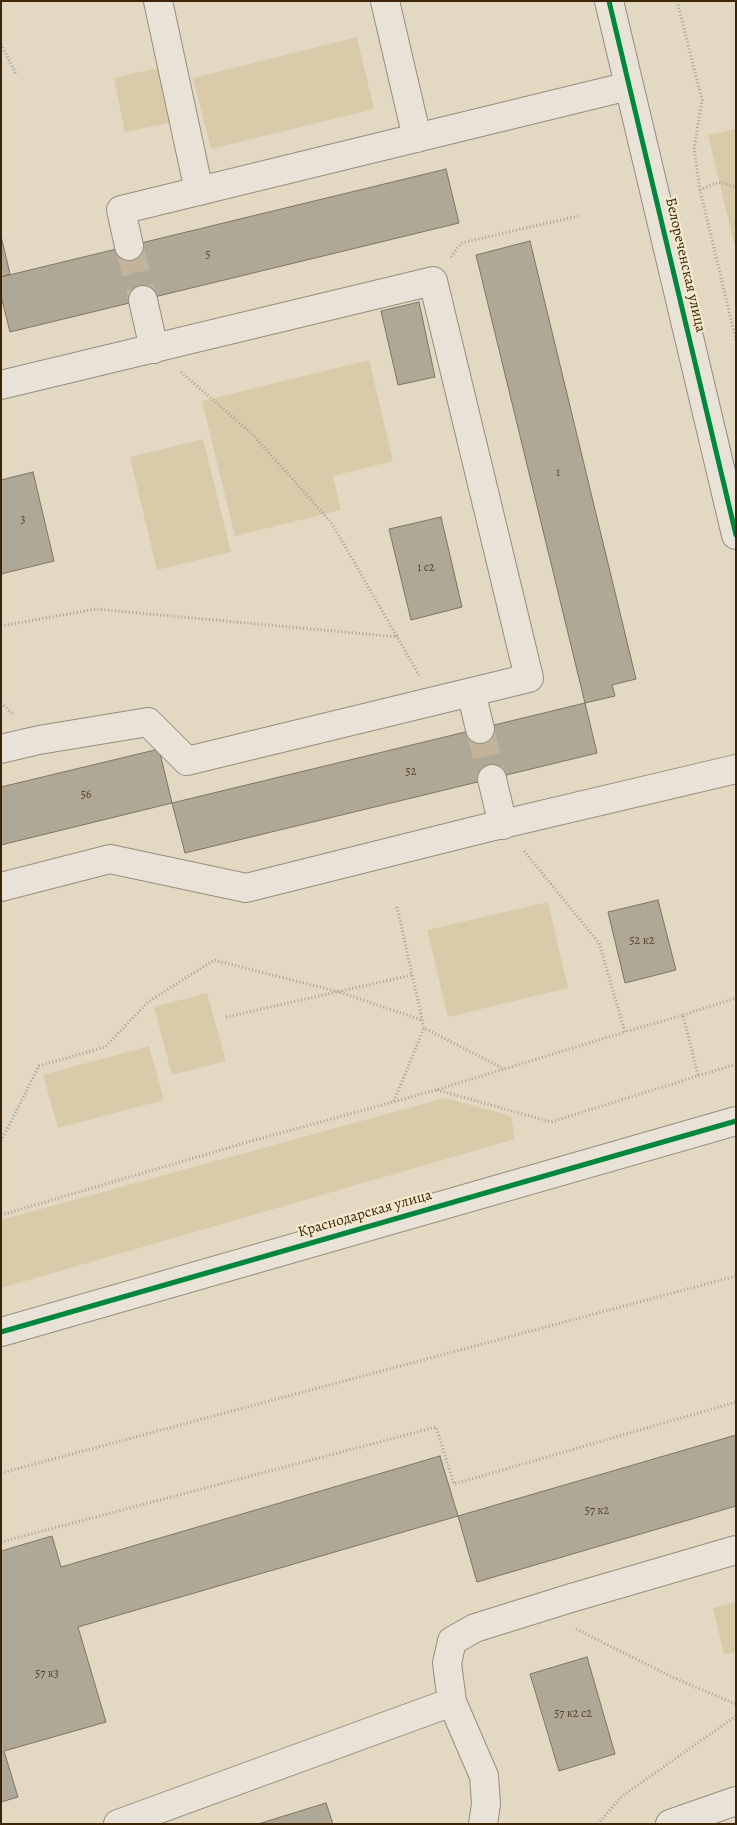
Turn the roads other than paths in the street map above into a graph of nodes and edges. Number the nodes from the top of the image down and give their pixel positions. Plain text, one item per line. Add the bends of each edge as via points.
1 (158, 1) edge
2 (385, 1) edge
3 (609, 1) edge
4 (629, 86) junction
5 (417, 138) junction
6 (199, 191) junction
7 (129, 246) tunnel mouth
8 (143, 300) tunnel mouth
9 (154, 349) junction
10 (1, 385) edge
11 (736, 535) edge
12 (471, 692) junction
13 (480, 729) tunnel mouth
14 (1, 749) edge
15 (736, 769) edge
16 (492, 778) tunnel mouth
17 (503, 825) junction
18 (1, 887) edge
19 (736, 1121) edge
20 (1, 1332) edge
21 (736, 1550) edge
22 (452, 1702) junction
23 (736, 1801) edge
24 (118, 1824) edge
25 (482, 1824) edge
26 (670, 1824) edge

1 - 6 street
2 - 5 street
3 - 4 street, Белореченская улица
4 - 5 street
4 - 11 street, Белореченская улица
5 - 6 street
6 - 7 street via 121,210
8 - 9 street
9 - 10 street
9 - 12 street via 433,281 529,678
12 - 13 street
12 - 14 street via 187,761 148,722
15 - 17 street
16 - 17 street
17 - 18 street via 246,888 110,859
19 - 20 street, Краснодарская улица
21 - 22 street via 475,1628 452,1641 446,1663
22 - 24 street
22 - 25 street via 484,1776 486,1804
23 - 26 street

